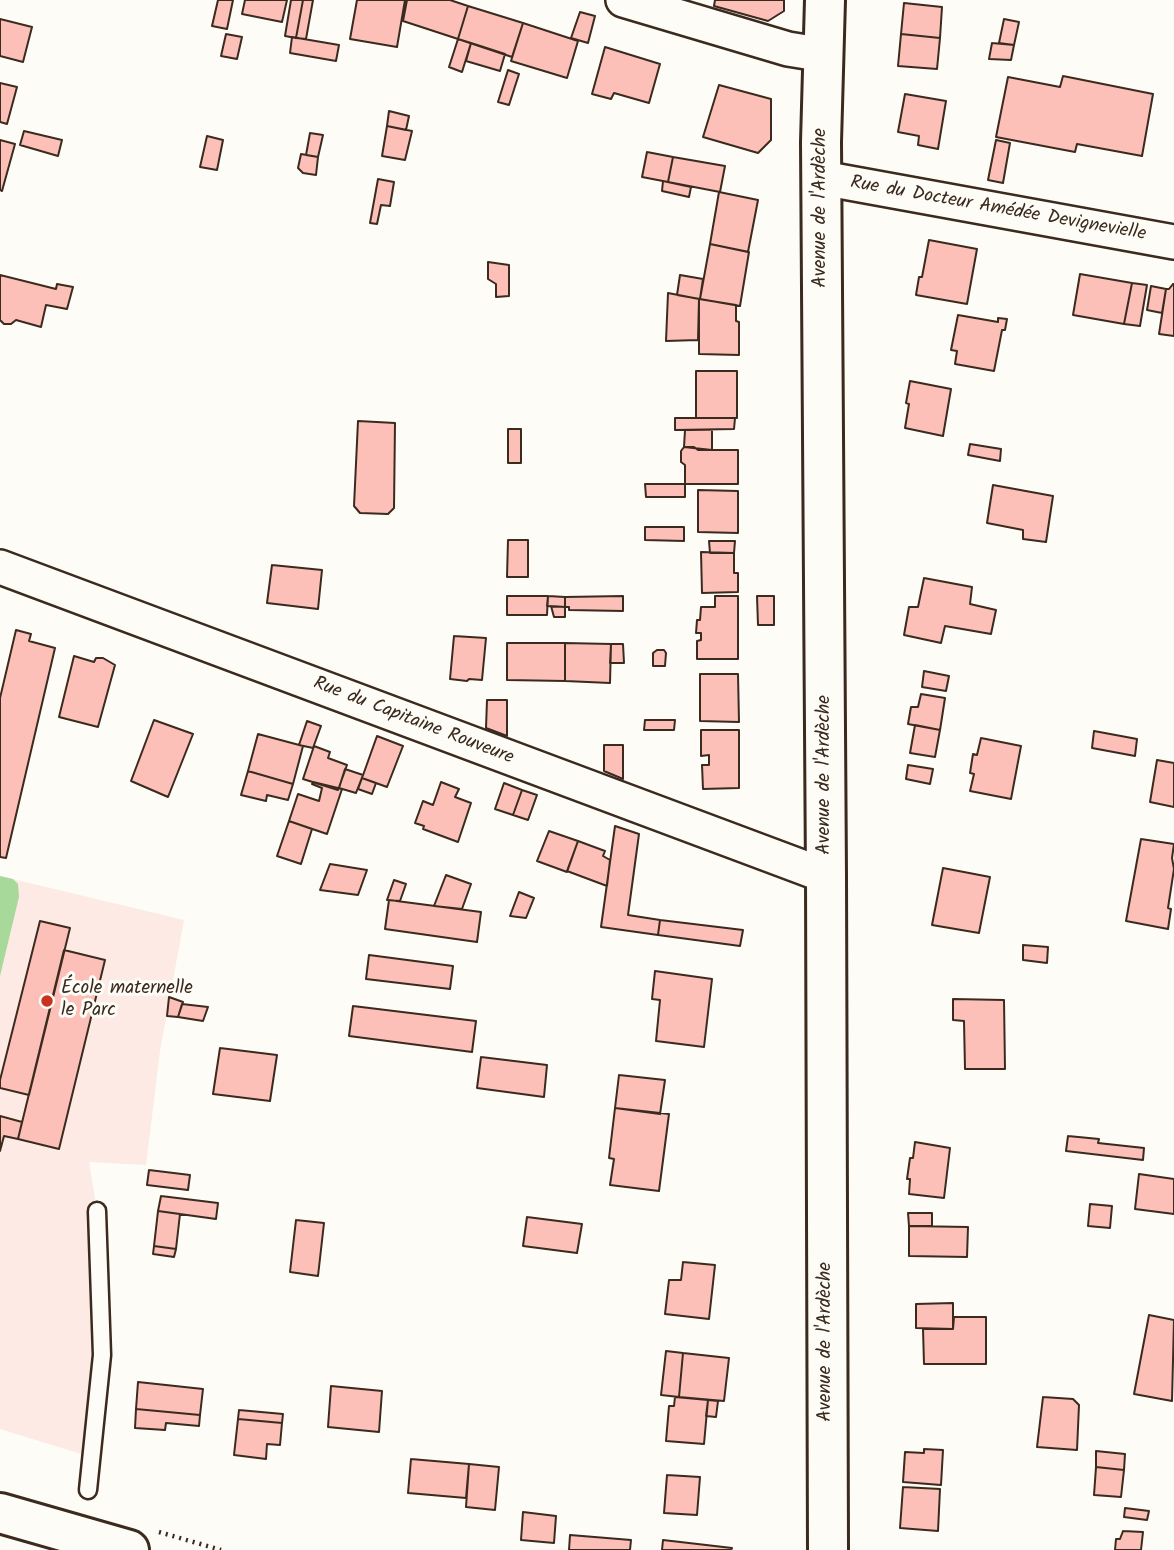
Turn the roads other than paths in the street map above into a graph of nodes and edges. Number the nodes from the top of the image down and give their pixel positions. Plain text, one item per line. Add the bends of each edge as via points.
1 (623, 0) edge
2 (825, 0) edge
3 (825, 55) junction
4 (822, 178) junction
5 (1174, 242) edge
6 (0, 567) edge
7 (826, 876) junction
8 (97, 1211) dead end
9 (88, 1490) dead end
10 (0, 1513) edge
11 (129, 1550) edge
12 (828, 1550) edge

1 - 3 street via 788,49
2 - 3 street, Avenue de l'Ardèche
3 - 4 street, Avenue de l'Ardèche
4 - 5 street, Rue du Docteur Amédée Devignevielle
4 - 7 street, Avenue de l'Ardèche
6 - 7 street, Rue du Capitaine Rouveure
7 - 12 street, Avenue de l'Ardèche
8 - 9 lane via 102,1354
10 - 11 street

